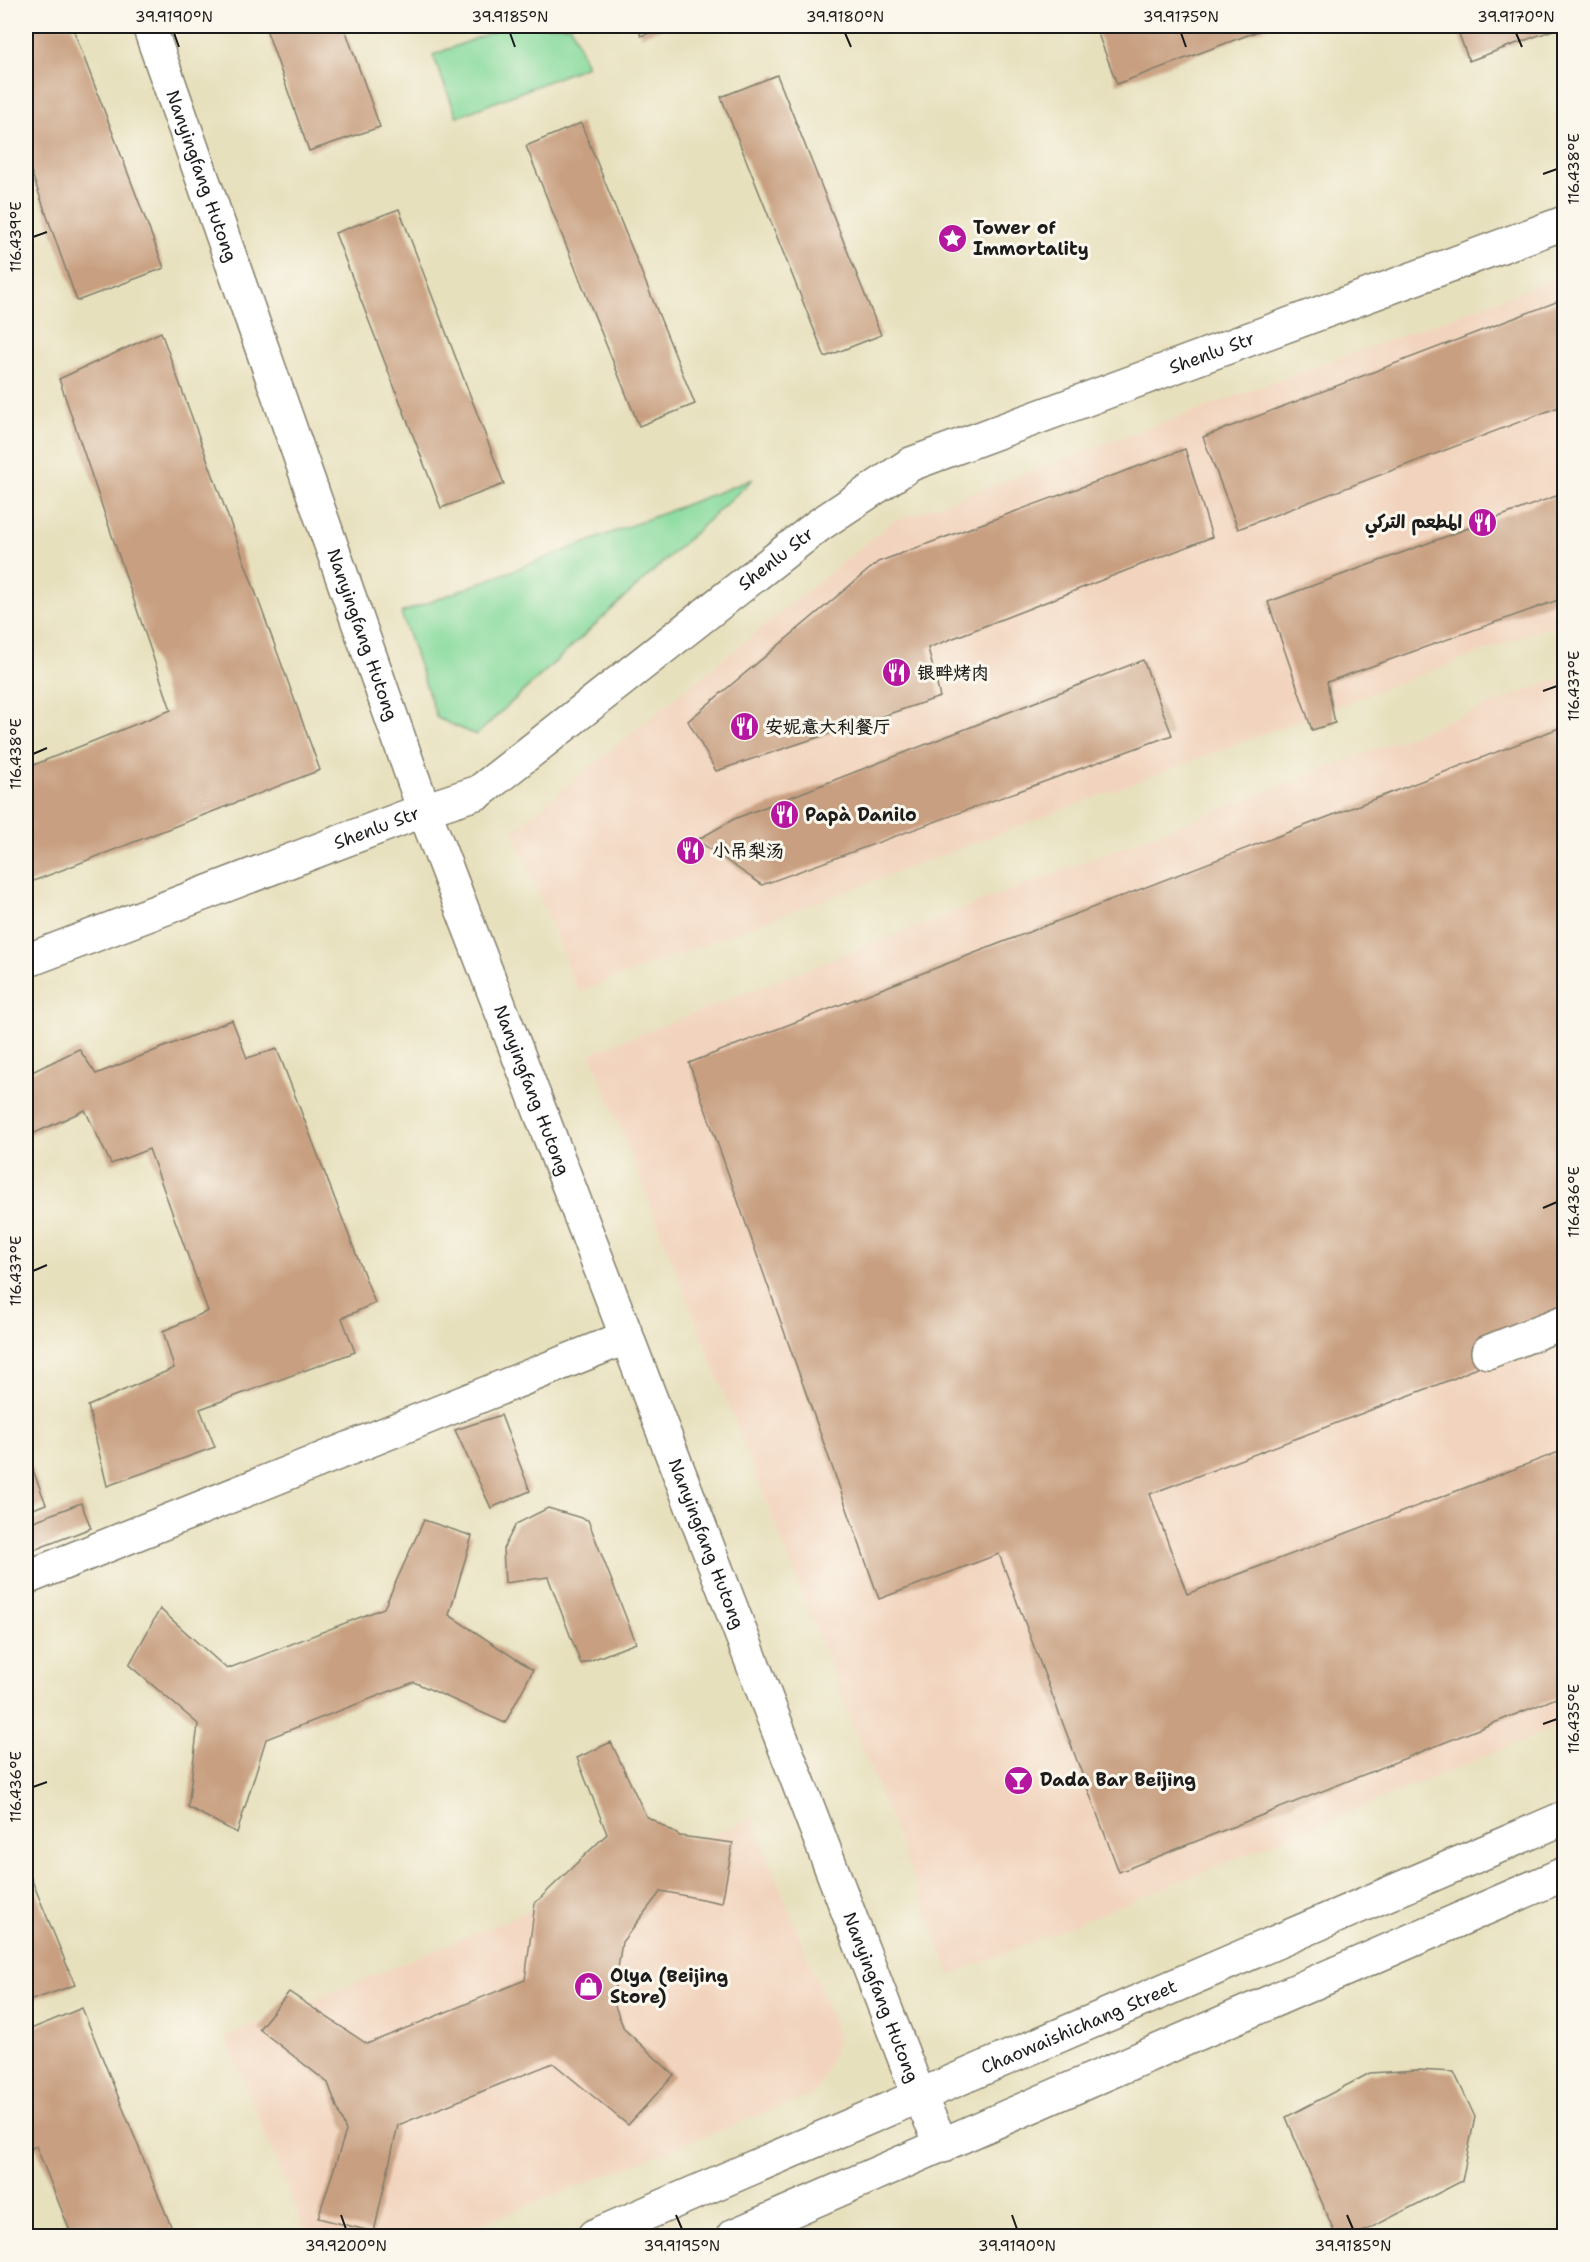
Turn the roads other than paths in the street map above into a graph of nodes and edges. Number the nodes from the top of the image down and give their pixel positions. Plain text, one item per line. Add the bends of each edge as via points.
1 (149, 26) edge
2 (1564, 223) edge
3 (424, 810) junction
4 (26, 961) edge
5 (1564, 1322) edge
6 (627, 1337) junction
7 (1488, 1352) dead end
8 (26, 1578) edge
9 (1564, 1818) edge
10 (1564, 1874) edge
11 (919, 2096) junction
12 (943, 2146) junction
13 (594, 2236) edge
14 (733, 2236) edge

1 - 3 street, Nanyingfang Hutong
2 - 3 street, Shenlu Str via 911,464 819,525 479,792
3 - 4 street, Shenlu Str
3 - 6 street, Nanyingfang Hutong
5 - 7 street
6 - 8 street
6 - 11 street, Nanyingfang Hutong
9 - 11 street, Chaowaishichang Street
10 - 12 street
11 - 12 street, Nanyingfang Hutong
11 - 13 street, Chaowaishichang Street
12 - 14 street

